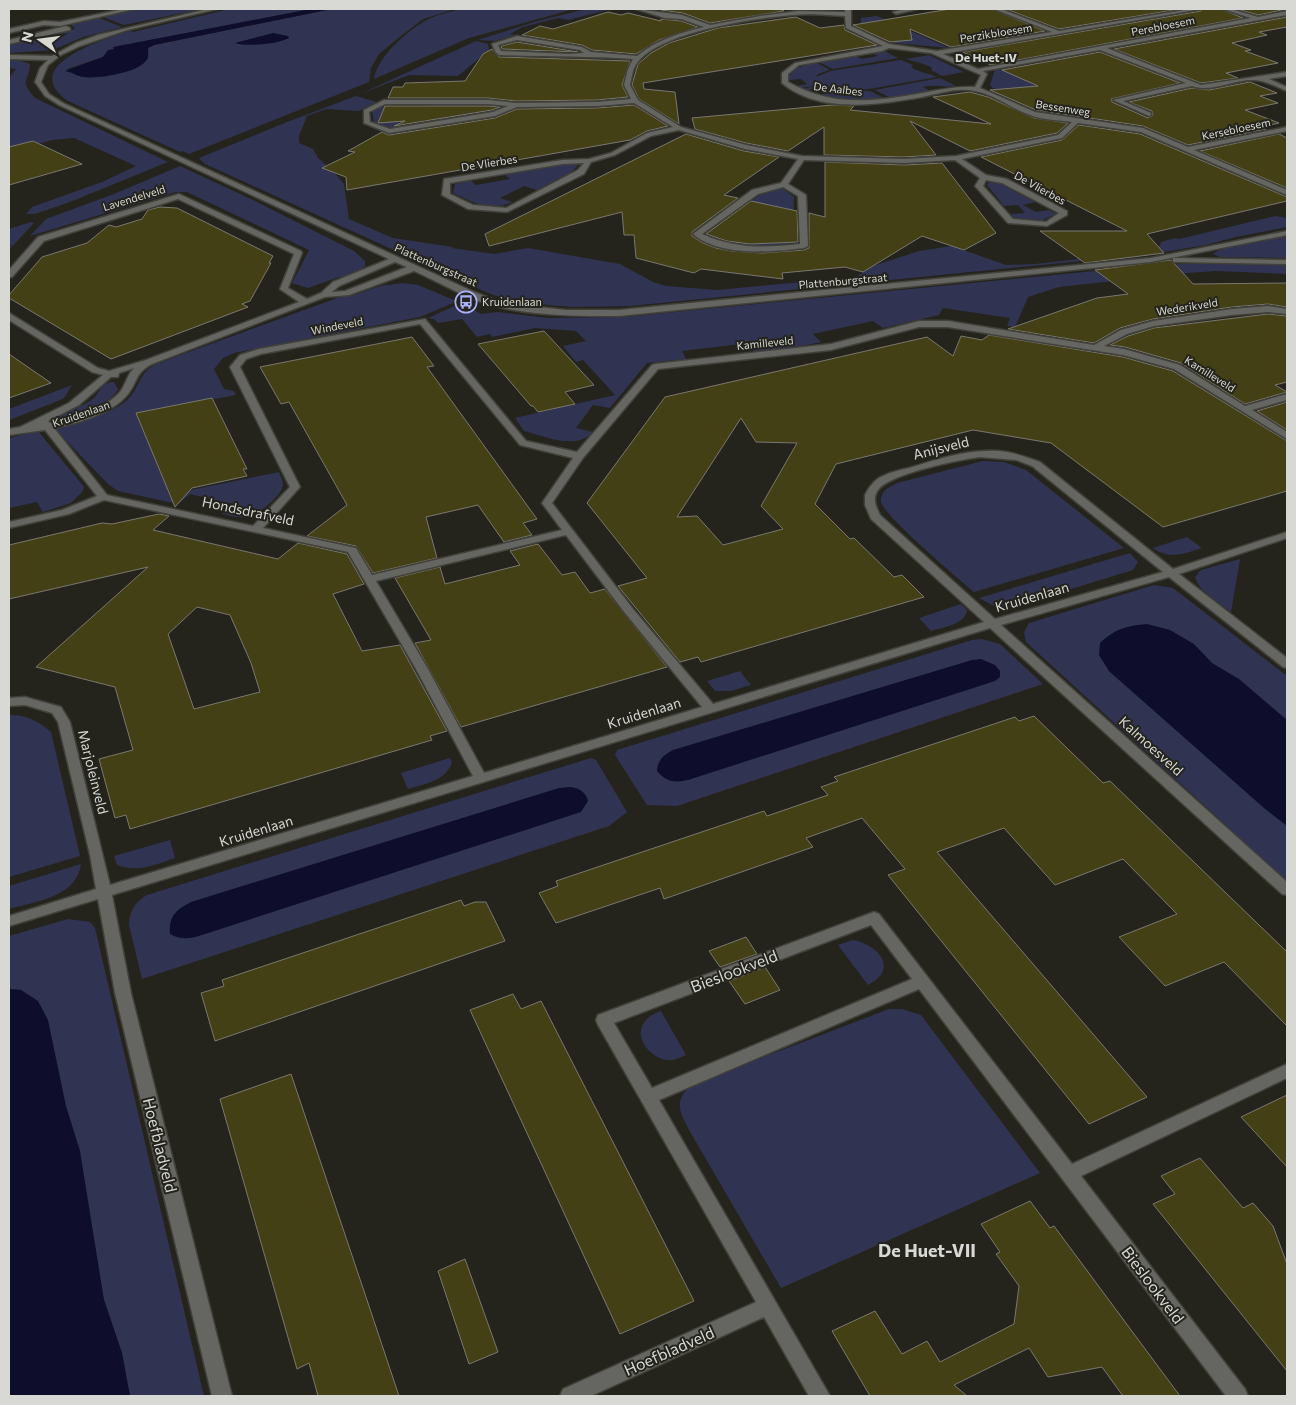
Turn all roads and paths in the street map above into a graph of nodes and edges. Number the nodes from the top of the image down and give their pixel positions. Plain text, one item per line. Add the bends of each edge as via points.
1 (131, 9) edge
2 (214, 9) edge
3 (639, 9) edge
4 (674, 9) edge
5 (915, 9) edge
6 (997, 9) edge
7 (1198, 9) edge
8 (1226, 9) edge
9 (1274, 9) edge
10 (848, 12) edge
11 (896, 12) dead end
12 (1287, 13) edge
13 (682, 17) junction
14 (1258, 19) junction
15 (60, 24) junction
16 (709, 27) junction
17 (9, 31) edge
18 (1060, 32) junction
19 (9, 42) edge
20 (888, 46) junction
21 (1101, 48) junction
22 (936, 53) junction
23 (590, 54) junction
24 (9, 57) edge
25 (53, 58) junction
26 (637, 58) junction
27 (976, 71) junction
28 (1287, 74) edge
29 (1262, 79) junction
30 (1192, 84) junction
31 (977, 89) junction
32 (1287, 89) edge
33 (635, 101) junction
34 (516, 105) junction
35 (1149, 114) dead end
36 (1077, 120) junction
37 (679, 128) junction
38 (1287, 129) edge
39 (1189, 150) junction
40 (802, 158) junction
41 (956, 158) junction
42 (589, 161) junction
43 (984, 177) junction
44 (784, 185) junction
45 (1287, 193) edge
46 (1287, 233) edge
47 (395, 259) junction
48 (1151, 260) junction
49 (1287, 262) edge
50 (413, 268) junction
51 (9, 275) edge
52 (324, 295) junction
53 (306, 302) junction
54 (1287, 311) edge
55 (9, 316) edge
56 (1094, 348) junction
57 (149, 362) junction
58 (109, 374) junction
59 (132, 376) junction
60 (1287, 397) edge
61 (1244, 409) junction
62 (44, 422) junction
63 (9, 432) edge
64 (1287, 436) edge
65 (579, 456) junction
66 (103, 497) junction
67 (9, 525) edge
68 (257, 528) junction
69 (568, 531) junction
70 (1287, 535) edge
71 (1171, 573) junction
72 (369, 579) junction
73 (994, 623) junction
74 (1287, 664) edge
75 (9, 702) edge
76 (710, 709) junction
77 (481, 779) junction
78 (1287, 890) edge
79 (103, 892) junction
80 (9, 921) edge
81 (922, 981) junction
82 (1287, 1071) edge
83 (648, 1097) junction
84 (1068, 1174) junction
85 (768, 1306) junction
86 (222, 1396) edge
87 (570, 1396) edge
88 (820, 1396) edge
89 (1238, 1396) edge

1 - 15 street
2 - 25 street, Plattenburgstraat via 106,35
3 - 13 street
4 - 13 street
5 - 11 street
6 - 18 street, Perzikbloesem
7 - 18 street, Perzikbloesem
8 - 14 street
9 - 12 street
10 - 16 street via 799,12
10 - 20 street via 848,27
12 - 14 street, Perebloesem
13 - 16 street
14 - 21 street, Perebloesem
15 - 17 street
15 - 19 street via 68,29
16 - 26 street via 656,46
18 - 22 street, Perzikbloesem
20 - 22 street
20 - 31 street, De Aalbes via 798,64 785,73 785,83 812,97 853,102 892,100 964,87
21 - 27 street, Perebloesem
21 - 30 street, Perebloesem
22 - 27 street
23 - 23 street via 582,49 517,38 495,44 499,53
23 - 26 street
24 - 25 street
25 - 47 street, Plattenburgstraat via 45,65 38,82 50,98
26 - 33 street via 630,68 627,85
27 - 31 street via 984,74
28 - 29 street, Perebloesem
29 - 30 street, Perebloesem via 1200,87
29 - 32 street
30 - 35 street, Perebloesem via 1116,100
31 - 36 street, Bessenweg via 1033,114
33 - 34 street
33 - 37 street, De Vlierbes
34 - 34 street via 495,114 389,131 367,123 366,111 384,102
36 - 39 street, Bessenweg via 1144,130
36 - 41 street, De Vlierbes via 1060,137
37 - 40 street, De Vlierbes via 745,147
37 - 42 street, De Vlierbes via 649,134 613,154
38 - 39 street, Kersebloesem
39 - 45 street, Bessenweg
40 - 41 street, De Vlierbes via 904,161
40 - 44 street
41 - 43 street, De Vlierbes
42 - 42 street, De Vlierbes via 562,162 447,181 446,195 471,207 507,210 581,172
43 - 43 street, De Vlierbes via 1004,180 1064,213 1047,224 1011,221 979,186
44 - 44 street via 755,192 697,234 720,245 768,250 804,246 802,195
46 - 48 street, Plattenburgstraat
47 - 50 street, Plattenburgstraat
47 - 52 street, Kruidenlaan via 336,284
48 - 49 street, Plattenburgstraat
48 - 50 street, Plattenburgstraat via 619,313 566,312 500,305
50 - 52 street, Kruidenlaan via 346,293
51 - 53 street, Lavendelveld via 41,239 179,196 298,253 284,290
52 - 53 street, Kruidenlaan
53 - 57 street, Kruidenlaan
54 - 56 street, Wederikveld via 1232,312 1154,324 1124,332
55 - 58 street via 95,370
56 - 61 street, Kamilleveld via 1124,352 1177,367
56 - 65 street, Kamilleveld via 948,324 919,324 831,347 655,367
57 - 58 street, Kruidenlaan
57 - 59 street, Kruidenlaan
58 - 59 street
58 - 62 street, Kruidenlaan via 86,396
59 - 62 street, Kruidenlaan via 125,392 115,402 92,412
60 - 61 street
61 - 64 street, Kamilleveld
62 - 63 street, Kruidenlaan
62 - 66 street
65 - 68 street, Windeveld via 523,443 422,321 259,352 243,357 235,367 295,487
65 - 69 street, Kamilleveld via 547,503
66 - 67 street via 65,512
66 - 68 street, Hondsdrafveld
68 - 72 street, Hondsdrafveld via 352,550
69 - 72 street
69 - 76 street, Kamilleveld
70 - 71 street, Kruidenlaan
71 - 73 street, Kruidenlaan
71 - 73 street, Anijsveld via 1036,464 1024,458 988,452 971,454 886,478 876,485 869,506 875,517
71 - 74 street
72 - 77 street, Hondsdrafveld
73 - 76 street, Kruidenlaan
73 - 78 street, Kalmoesveld
75 - 79 street, Marjoleinveld via 25,701 57,710 64,722
76 - 77 street, Kruidenlaan
77 - 79 street, Kruidenlaan
79 - 80 street, Kruidenlaan
79 - 86 street, Hoefbladveld via 123,993
81 - 83 street
81 - 83 street, Bieslookveld via 874,918 604,1020
81 - 84 street, Bieslookveld
82 - 84 street
83 - 85 street, Bieslookveld
84 - 89 street, Bieslookveld
85 - 87 street, Hoefbladveld
85 - 88 street, Bieslookveld

